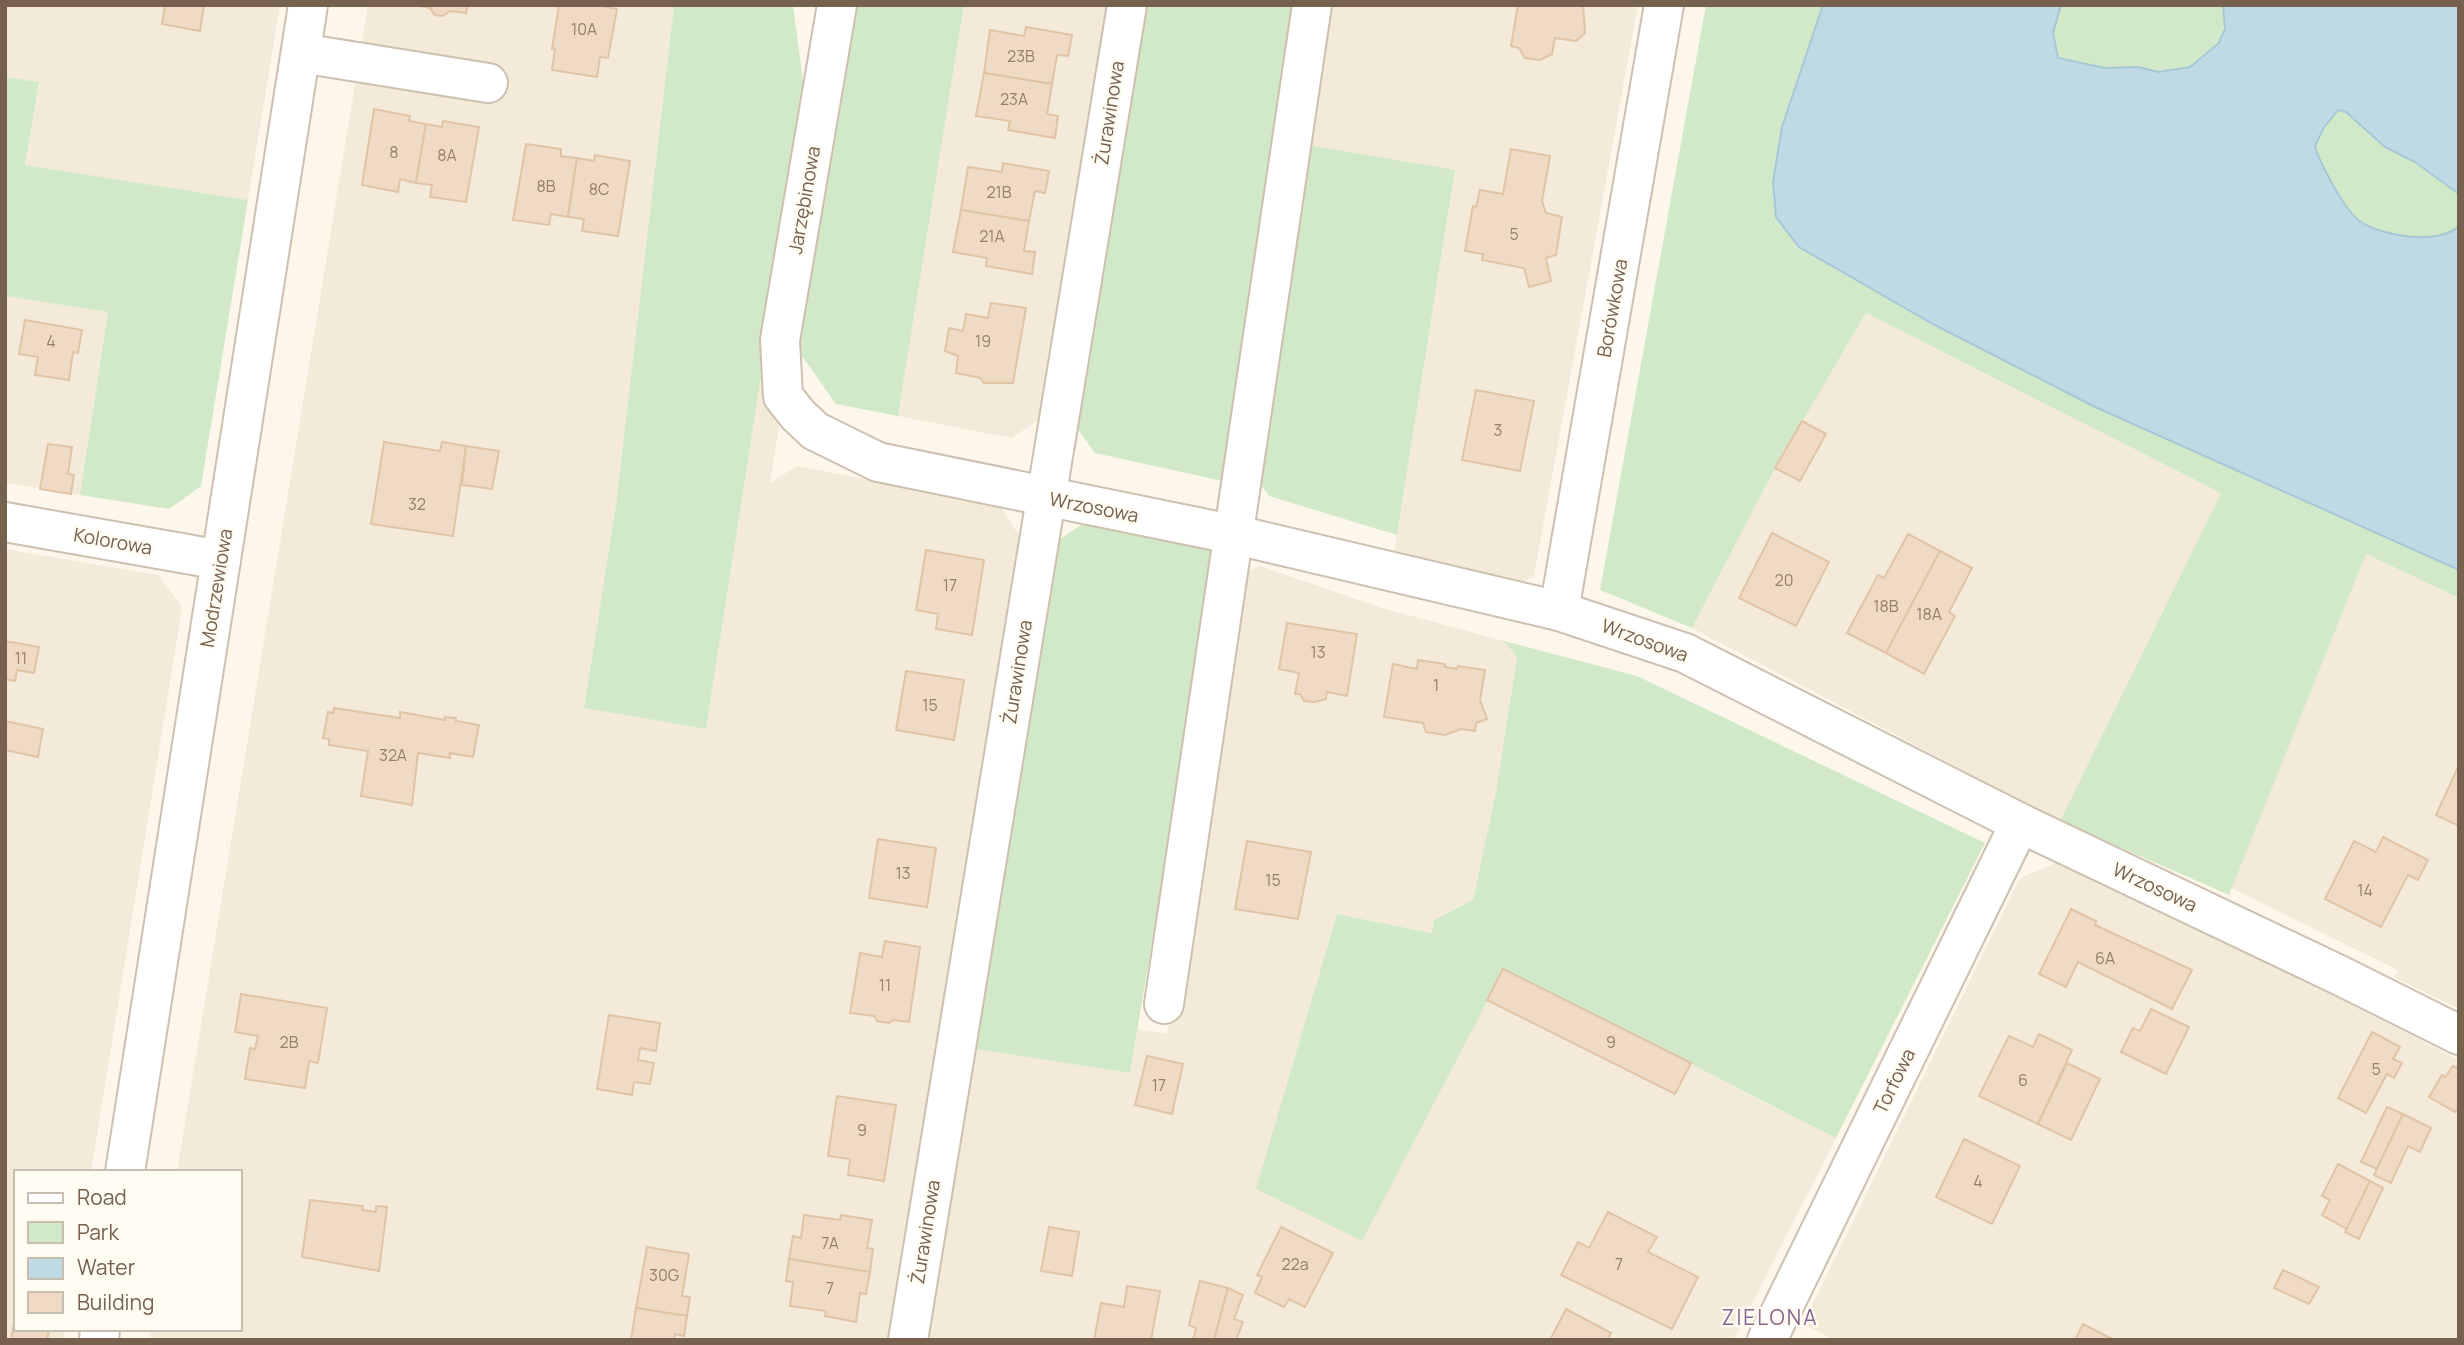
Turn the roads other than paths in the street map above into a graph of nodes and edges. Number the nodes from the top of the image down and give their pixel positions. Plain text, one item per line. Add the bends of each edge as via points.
1 (308, 5) edge
2 (837, 5) edge
3 (1127, 5) edge
4 (1312, 5) edge
5 (1664, 5) edge
6 (301, 53) junction
7 (488, 83) dead end
8 (783, 396) joint
9 (1045, 498) junction
10 (5, 522) edge
11 (1236, 535) junction
12 (220, 560) junction
13 (1559, 611) junction
14 (2020, 823) junction
15 (1164, 1003) dead end
16 (2459, 1035) edge
17 (125, 1170) edge
18 (1770, 1339) edge
19 (908, 1340) edge

1 - 6 street, Modrzewiowa
2 - 8 street, Jarzębinowa via 780,340
3 - 9 street, Żurawinowa
4 - 11 street
5 - 13 street, Borówkowa
6 - 7 street
6 - 12 street, Modrzewiowa
8 - 9 street, Wrzosowa via 815,431 878,462
9 - 11 street, Wrzosowa
9 - 19 street, Żurawinowa
10 - 12 street, Kolorowa
11 - 13 street, Wrzosowa
11 - 15 street
12 - 17 street, Modrzewiowa
13 - 14 street, Wrzosowa via 1685,653
14 - 16 street, Wrzosowa
14 - 18 street, Torfowa

